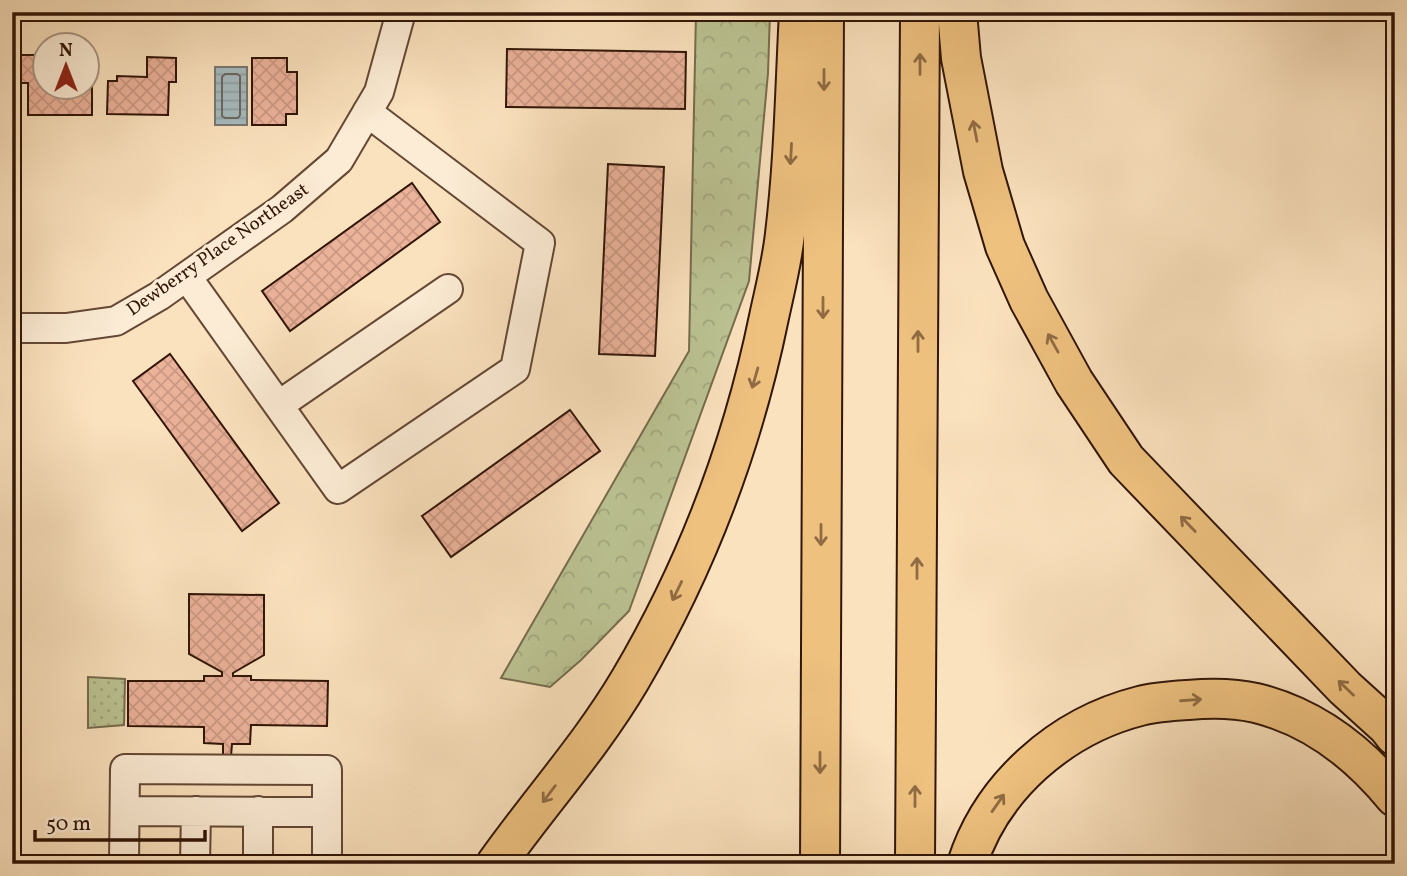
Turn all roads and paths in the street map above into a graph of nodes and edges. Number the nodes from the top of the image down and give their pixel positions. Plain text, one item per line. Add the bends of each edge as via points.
1 (401, 12) edge
2 (799, 12) edge
3 (824, 12) edge
4 (920, 12) edge
5 (957, 12) edge
6 (367, 112) junction
7 (187, 277) junction
8 (448, 289) dead end
9 (12, 328) edge
10 (279, 405) junction
11 (1395, 736) edge
12 (1395, 797) edge
13 (125, 811) junction
14 (196, 811) junction
15 (258, 811) junction
16 (327, 812) junction
17 (124, 864) edge
18 (195, 864) edge
19 (258, 864) edge
20 (327, 864) edge
21 (496, 864) edge
22 (820, 864) edge
23 (915, 864) edge
24 (967, 864) edge

1 - 6 street, Dewberry Place Northeast via 379,92
2 -> 21 highway via 789,192 780,265 759,367 713,508 631,679
3 -> 22 highway
23 -> 4 highway
11 -> 5 highway via 1126,460 1074,382 1005,246 983,171
6 - 7 street, Dewberry Place Northeast via 339,160 282,209
6 - 10 street via 540,243 515,369 338,489
7 - 9 street, Dewberry Place Northeast via 116,321 66,328
7 - 10 street
8 - 10 street
24 -> 12 highway via 982,827 1012,783 1049,748 1108,716 1141,706 1202,699 1274,709 1314,726 1354,753
13 - 14 street
13 - 16 street via 125,769 179,769 327,770
13 - 17 street
14 - 15 street
14 - 18 street
15 - 16 street
15 - 19 street
16 - 20 street

